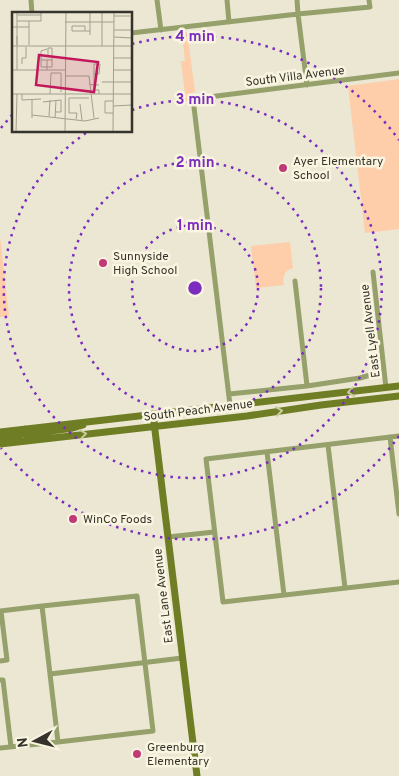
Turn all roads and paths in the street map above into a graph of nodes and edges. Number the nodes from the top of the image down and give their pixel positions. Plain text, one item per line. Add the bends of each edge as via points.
1 (158, 0) edge
2 (226, 0) edge
3 (297, 0) edge
4 (369, 0) edge
5 (298, 14) junction
6 (229, 22) junction
7 (161, 30) junction
8 (132, 33) edge
9 (399, 73) edge
10 (307, 85) junction
11 (373, 272) dead end
12 (295, 281) dead end
13 (384, 371) junction
14 (307, 386) junction
15 (399, 386) edge
16 (386, 388) junction
17 (228, 394) junction
18 (399, 396) edge
19 (230, 405) junction
20 (153, 414) junction
21 (92, 421) junction
22 (194, 421) junction
23 (154, 426) junction
24 (25, 429) junction
25 (0, 432) edge
26 (399, 436) edge
27 (0, 438) edge
28 (390, 438) junction
29 (26, 441) junction
30 (0, 444) edge
31 (328, 445) junction
32 (267, 452) junction
33 (399, 513) edge
34 (214, 532) junction
35 (168, 537) junction
36 (399, 582) edge
37 (345, 588) junction
38 (284, 595) junction
39 (42, 606) junction
40 (1, 611) edge
41 (182, 658) junction
42 (0, 661) edge
43 (145, 663) junction
44 (50, 674) junction
45 (0, 680) edge
46 (58, 742) junction
47 (11, 747) junction
48 (0, 748) edge
49 (196, 776) edge

1 - 7 street
2 - 6 street
3 - 5 street
4 - 5 street via 370,7
5 - 6 street
5 - 10 street
6 - 7 street
7 - 8 street
9 - 10 street, South Villa Avenue
10 - 17 street, South Villa Avenue via 192,98
11 - 13 street, East Lyell Avenue
12 - 14 street
13 - 14 street, South Peach Avenue
13 - 16 street, East Lyell Avenue
14 - 17 street, South Peach Avenue
15 - 16 main road, South Peach Avenue
16 -> 19 main road, South Peach Avenue
17 - 19 street
22 -> 18 main road, South Peach Avenue
19 - 20 main road, South Peach Avenue
19 - 22 main road via 225,413 196,417
20 - 21 main road, South Peach Avenue
20 - 23 main road, East Lane Avenue
21 - 24 main road, South Peach Avenue
21 - 29 main road via 73,428 30,434
22 - 23 main road, South Peach Avenue
29 -> 23 main road, South Peach Avenue
23 - 35 main road, East Lane Avenue
24 - 25 main road, South Peach Avenue
24 - 27 main road via 21,435
26 - 28 street
28 - 31 street
28 - 33 street
29 - 30 main road, South Peach Avenue
31 - 32 street
31 - 37 street
32 - 34 street via 206,459
32 - 38 street
34 - 35 street
34 - 38 street via 222,602
35 - 41 main road, East Lane Avenue
36 - 37 street
37 - 38 street
39 - 40 street
39 - 43 street via 137,596
39 - 44 street
40 - 42 street via 7,660
41 - 43 street
41 - 49 main road, East Lane Avenue
43 - 44 street
43 - 46 street via 153,731
44 - 46 street
45 - 47 street via 3,680
46 - 47 street
47 - 48 street

